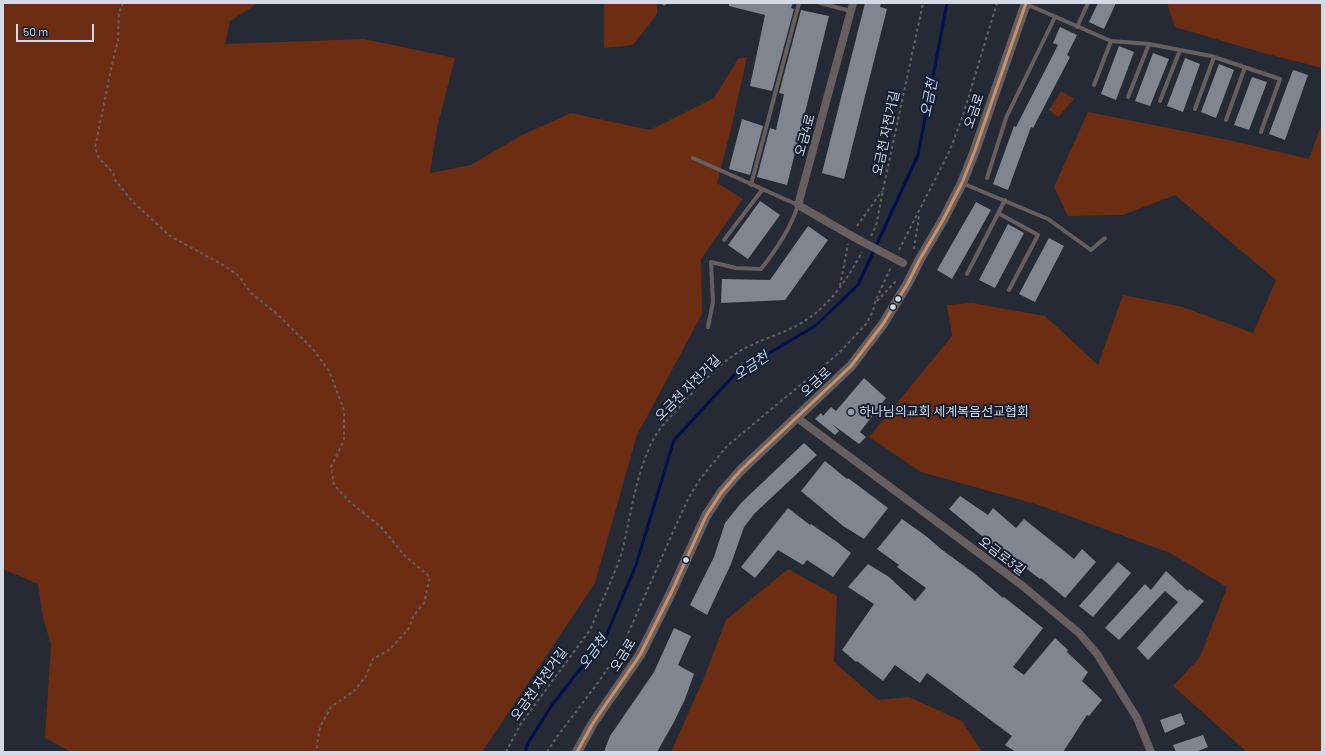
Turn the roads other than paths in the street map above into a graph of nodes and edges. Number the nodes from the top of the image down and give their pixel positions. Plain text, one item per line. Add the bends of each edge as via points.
1 (799, 3) edge
2 (820, 3) edge
3 (1025, 3) edge
4 (1088, 3) edge
5 (852, 7) edge
6 (1055, 17) junction
7 (1077, 27) junction
8 (1111, 41) junction
9 (1149, 44) junction
10 (1180, 50) junction
11 (1214, 57) junction
12 (1245, 68) junction
13 (1094, 85) dead end
14 (1128, 97) dead end
15 (1160, 101) dead end
16 (1194, 109) dead end
17 (1226, 120) dead end
18 (1261, 132) dead end
19 (693, 158) dead end
20 (987, 178) dead end
21 (962, 183) junction
22 (751, 185) junction
23 (762, 190) junction
24 (1005, 200) junction
25 (798, 206) junction
26 (998, 213) junction
27 (1105, 238) dead end
28 (724, 240) dead end
29 (915, 270) junction
30 (967, 274) dead end
31 (1009, 290) dead end
32 (708, 326) dead end
33 (796, 417) junction
34 (577, 752) edge
35 (1151, 752) edge

1 - 22 lane
2 - 5 lane
3 - 6 lane
3 - 21 street, 오금로
4 - 7 lane
5 - 25 street, 오금4로
6 - 7 lane
6 - 20 lane via 1006,118
7 - 8 lane
8 - 9 lane
8 - 13 lane
9 - 10 lane
9 - 14 lane
10 - 11 lane
10 - 15 lane
11 - 12 lane
11 - 16 lane
12 - 17 lane
12 - 18 lane via 1280,79
19 - 22 lane
21 - 24 lane
21 - 29 street, 오금로
22 - 23 lane
23 - 25 lane
23 - 28 lane
24 - 26 lane
24 - 27 lane via 1048,219 1091,250
25 - 29 street, bridge
25 - 32 lane via 773,254 761,269 736,268 710,262 713,302
26 - 30 lane
26 - 31 lane via 1038,235
29 - 33 street, 오금로 via 884,324 851,366
33 - 34 street, 오금로 via 721,493 706,516 640,655 593,723
33 - 35 street, 오금로3길 via 1013,578 1079,632 1097,654 1137,718

